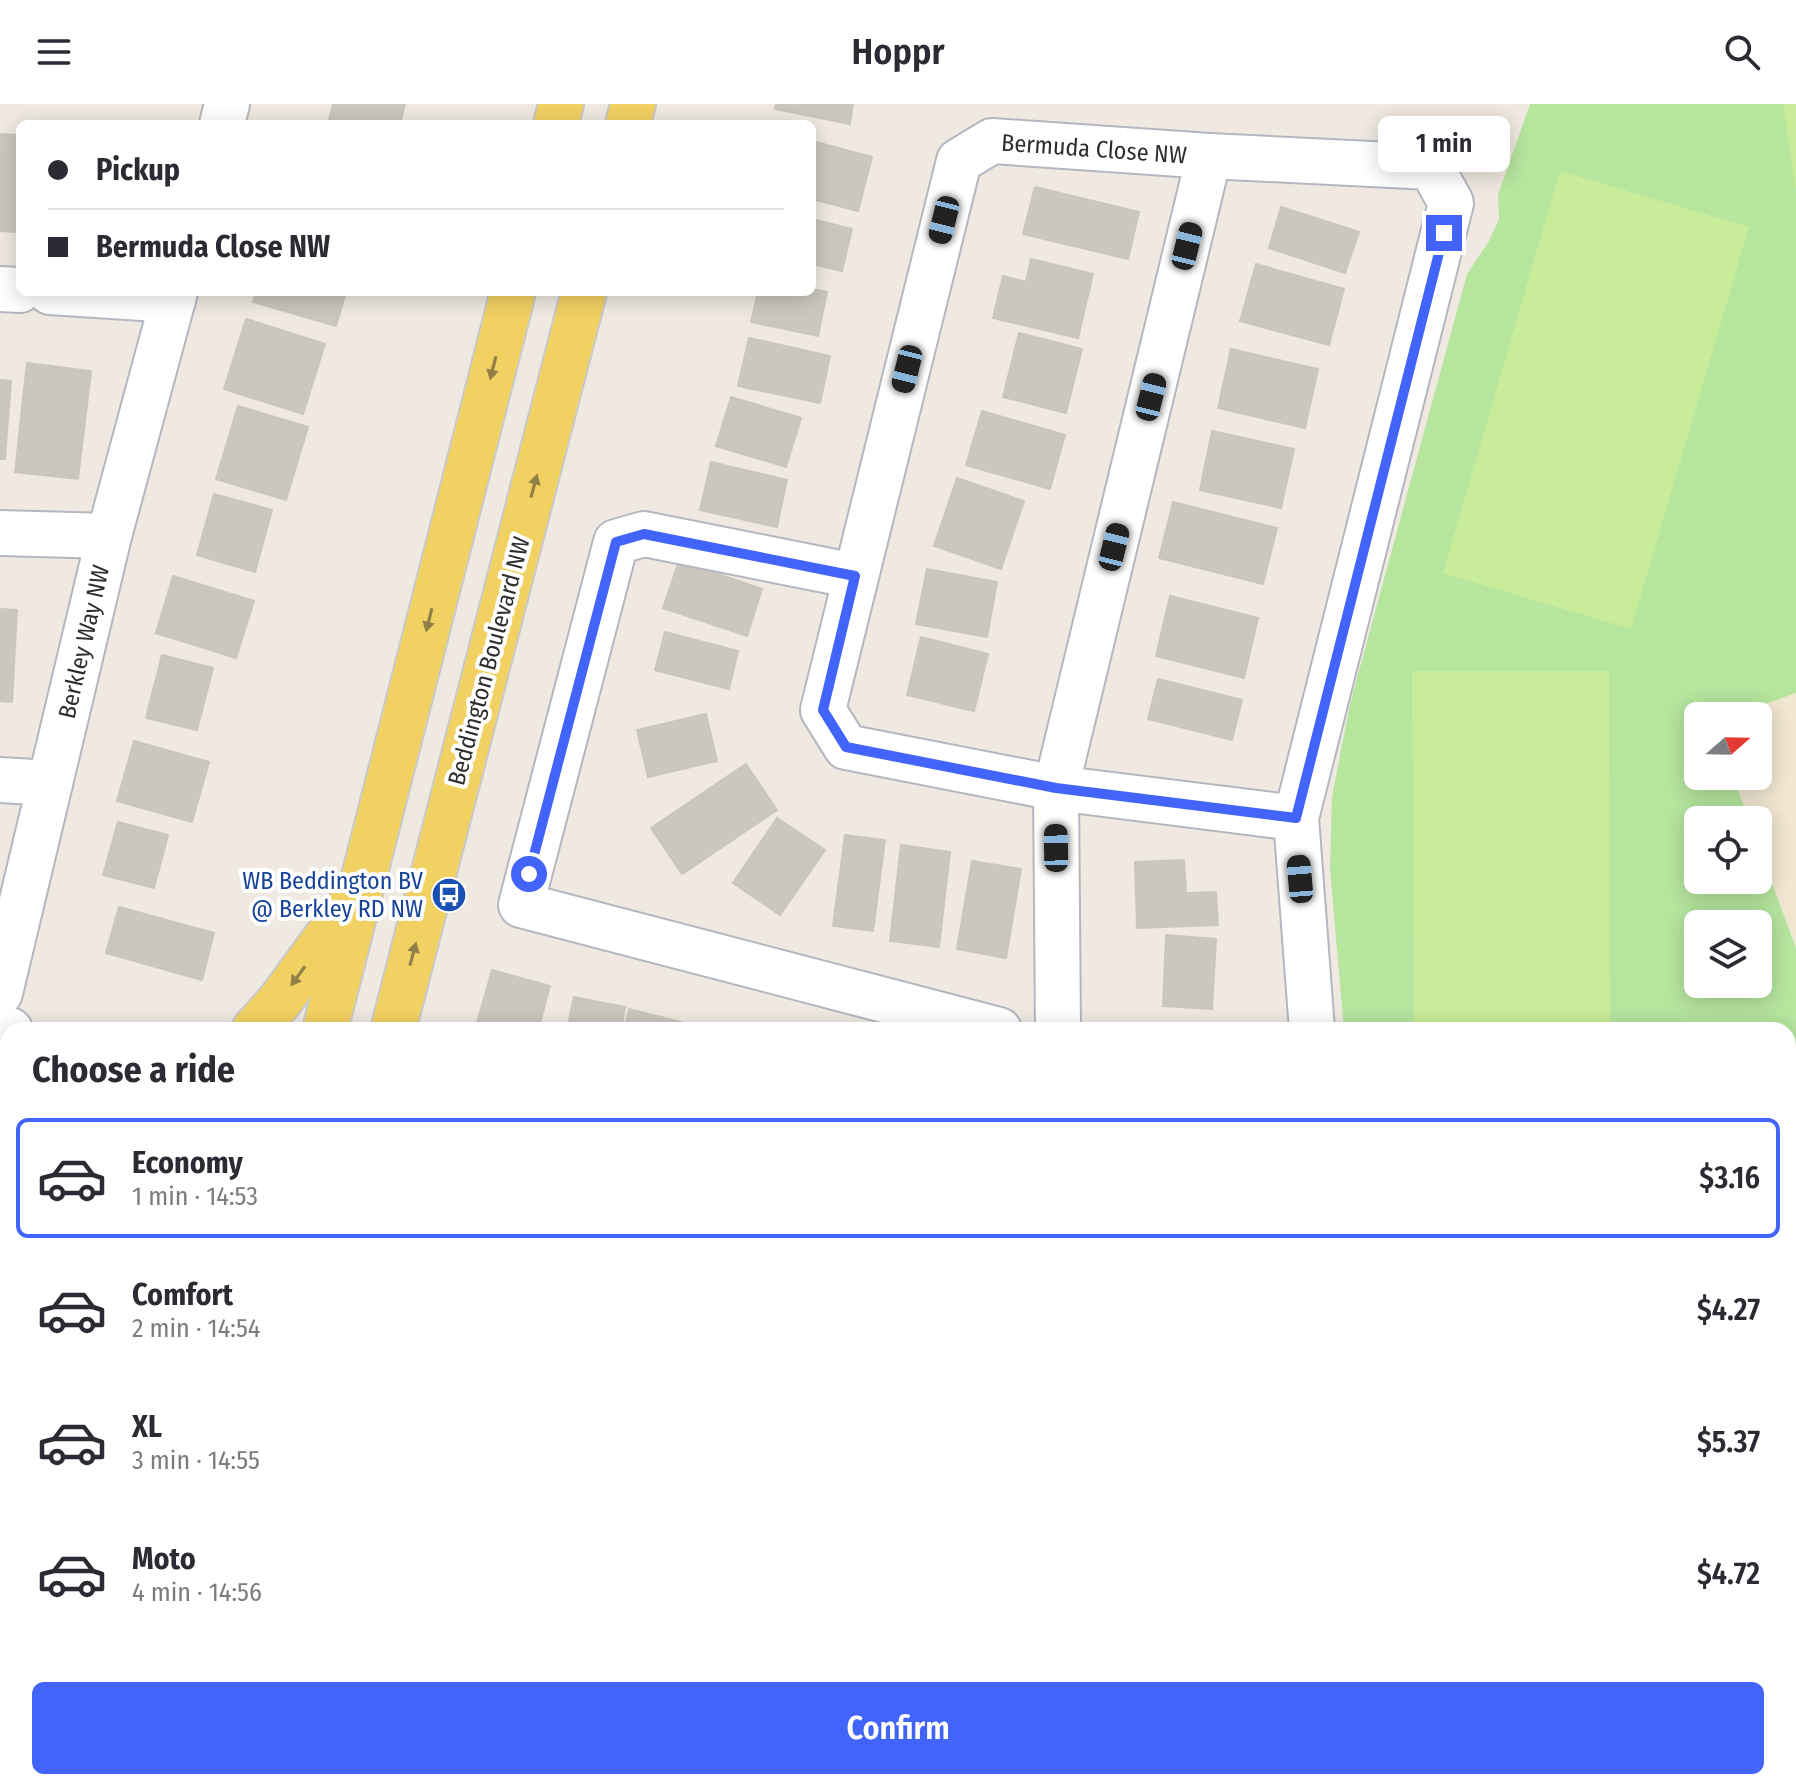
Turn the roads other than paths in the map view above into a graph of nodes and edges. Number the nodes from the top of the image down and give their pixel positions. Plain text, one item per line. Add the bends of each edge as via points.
1 (1209, 156) junction
2 (174, 296) edge
3 (512, 296) edge
4 (583, 296) edge
5 (0, 533) edge
6 (109, 536) junction
7 (855, 576) junction
8 (0, 780) edge
9 (50, 783) junction
10 (1056, 788) junction
11 (1296, 818) junction
12 (361, 890) junction
13 (0, 993) edge
14 (261, 1022) edge
15 (327, 1022) edge
16 (395, 1022) edge
17 (968, 1022) edge
18 (1058, 1022) edge
19 (1311, 1022) edge

1 - 7 street, Bermuda Close NW via 992,141 959,161
1 - 10 street
1 - 11 street, Bermuda Close NW via 1431,167 1451,203
2 - 6 street, Berkley Way NW
3 -> 12 main road
16 -> 4 main road, Beddington Boulevard NW
5 - 6 street
6 - 9 street, Berkley Way NW
7 - 10 street, Bermuda Close NW via 823,710 846,747
7 - 17 street via 644,534 616,542 521,905
8 - 9 street
9 - 13 street, Berkley Way NW
10 - 11 street, Bermuda Close NW
10 - 18 street
11 - 19 street, Bermuda Close NW
12 -> 14 main road
12 - 15 main road

